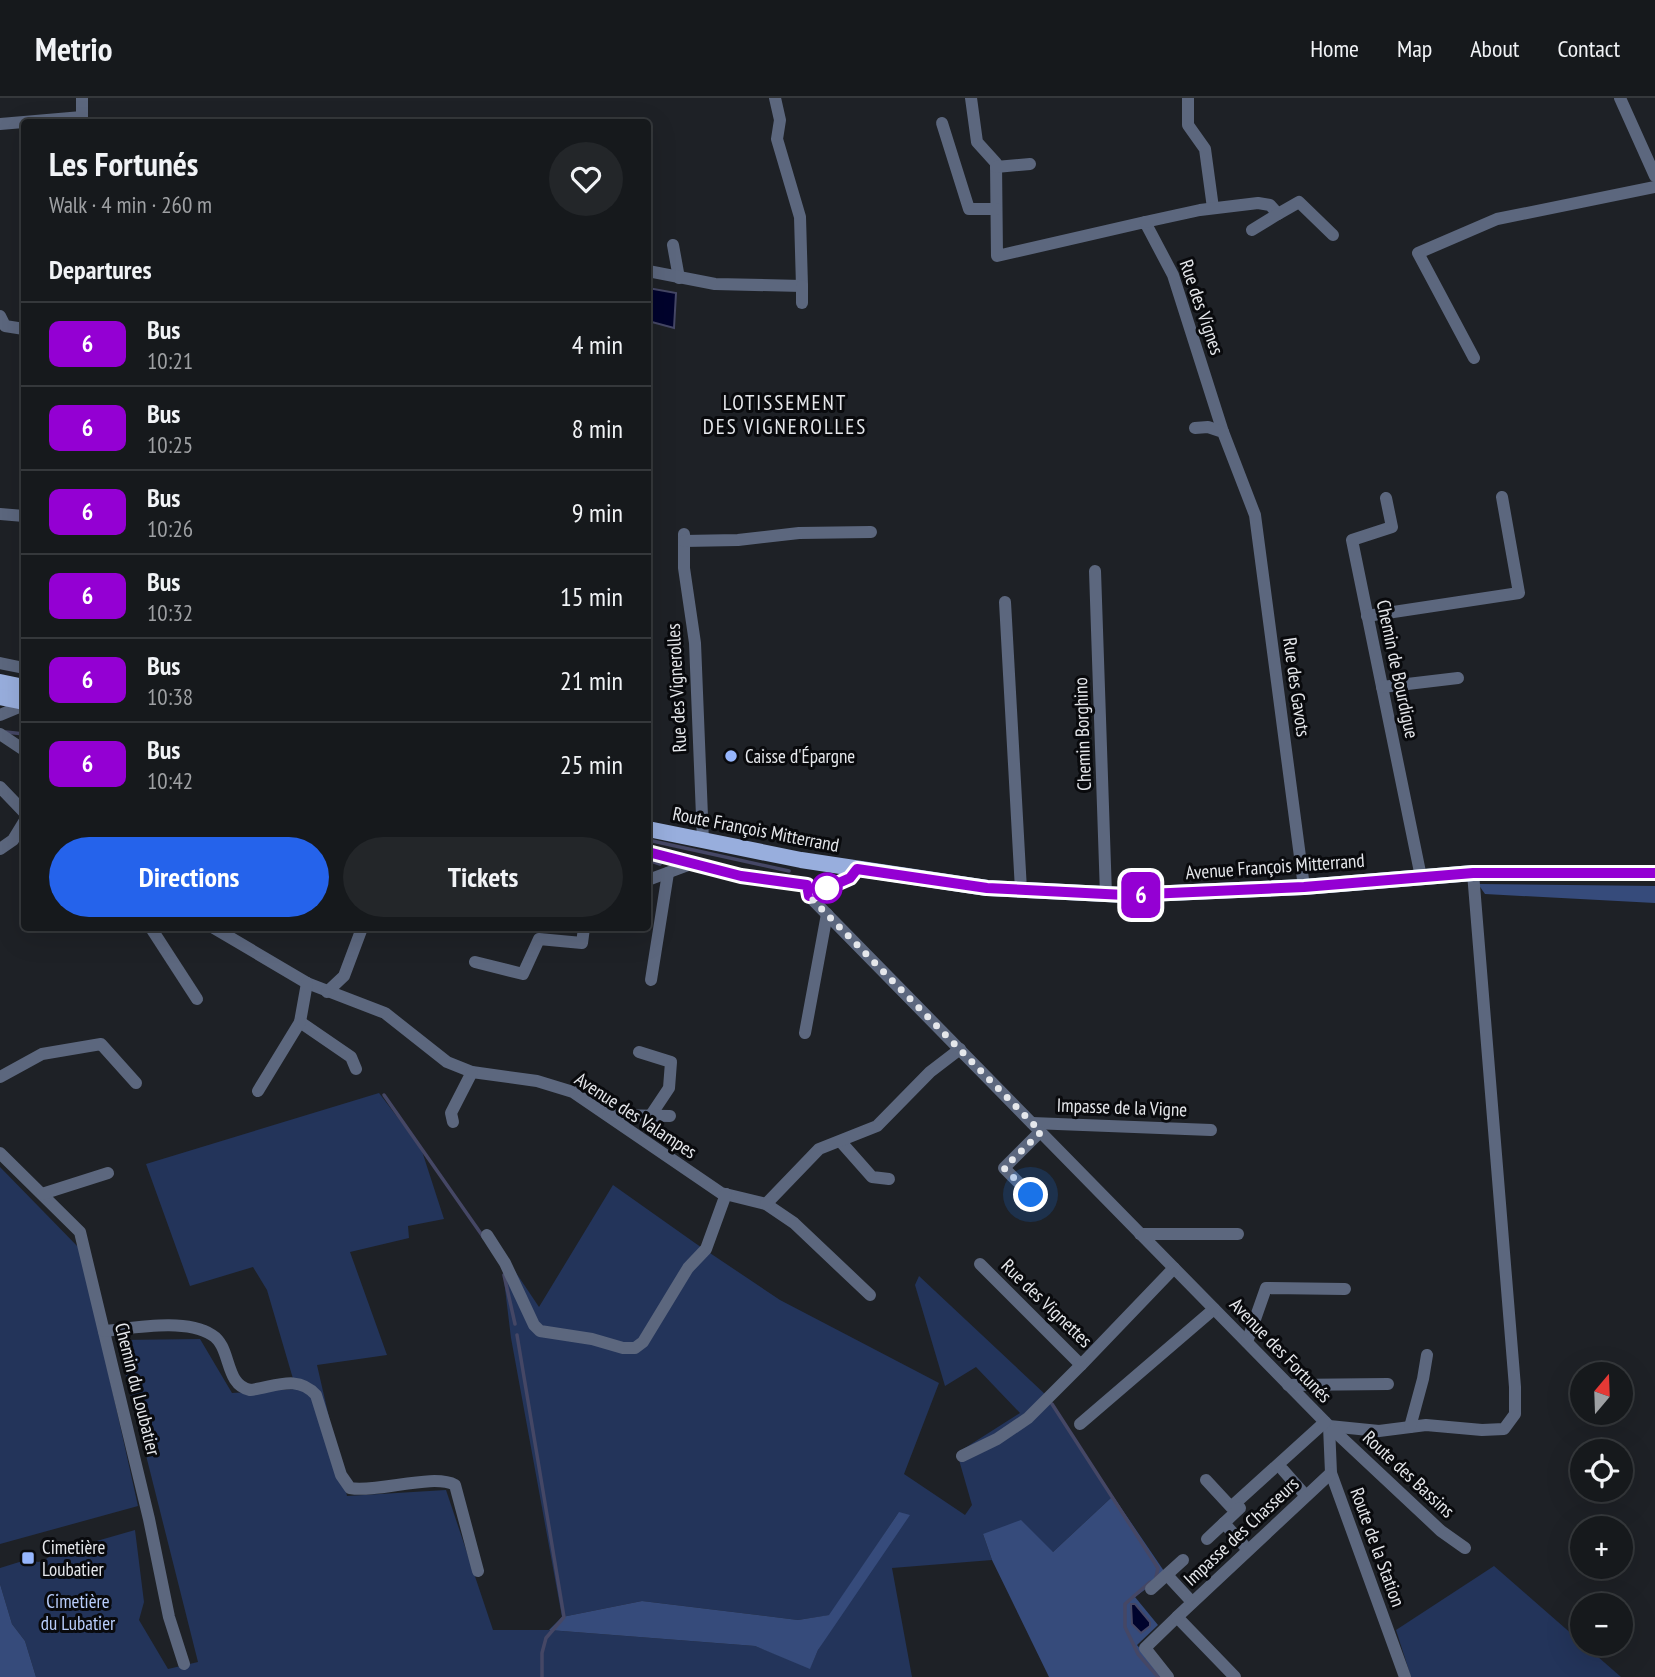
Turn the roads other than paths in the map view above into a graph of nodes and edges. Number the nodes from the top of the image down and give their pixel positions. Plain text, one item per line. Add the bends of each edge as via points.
1 (82, 98) edge
2 (775, 98) edge
3 (971, 98) edge
4 (1188, 98) edge
5 (1620, 98) edge
6 (82, 119) edge
7 (21, 123) edge
8 (942, 123) dead end
9 (0, 124) edge
10 (1030, 164) dead end
11 (996, 167) junction
12 (1655, 176) edge
13 (1655, 187) edge
14 (1213, 208) junction
15 (996, 209) junction
16 (1278, 214) junction
17 (1145, 222) junction
18 (1252, 230) dead end
19 (1333, 235) dead end
20 (673, 245) dead end
21 (651, 272) edge
22 (679, 278) junction
23 (802, 286) junction
24 (802, 303) dead end
25 (2, 323) edge
26 (21, 328) edge
27 (1475, 358) dead end
28 (1195, 428) dead end
29 (1223, 432) junction
30 (1246, 493) joint
31 (1502, 497) dead end
32 (1386, 498) dead end
33 (0, 514) edge
34 (21, 516) edge
35 (871, 532) dead end
36 (1095, 571) dead end
37 (1005, 601) dead end
38 (1367, 616) junction
39 (0, 663) edge
40 (21, 667) edge
41 (1458, 678) dead end
42 (0, 682) edge
43 (1382, 687) junction
44 (21, 689) edge
45 (21, 690) edge
46 (0, 695) edge
47 (21, 702) edge
48 (21, 704) edge
49 (0, 715) edge
50 (0, 734) edge
51 (21, 748) edge
52 (0, 787) edge
53 (21, 809) edge
54 (21, 827) edge
55 (651, 830) edge
56 (703, 841) junction
57 (0, 849) edge
58 (857, 869) joint
59 (668, 873) junction
60 (1473, 873) junction
61 (1655, 873) edge
62 (1421, 877) junction
63 (651, 879) edge
64 (1304, 887) junction
65 (1021, 890) junction
66 (1106, 895) junction
67 (827, 914) junction
68 (153, 931) edge
69 (361, 931) edge
70 (584, 931) edge
71 (232, 932) edge
72 (475, 962) dead end
73 (651, 980) dead end
74 (307, 983) junction
75 (327, 992) junction
76 (197, 999) dead end
77 (300, 1022) junction
78 (805, 1033) dead end
79 (960, 1049) junction
80 (639, 1052) dead end
81 (356, 1069) dead end
82 (472, 1072) junction
83 (0, 1077) edge
84 (136, 1083) dead end
85 (257, 1091) dead end
86 (607, 1115) junction
87 (651, 1115) junction
88 (670, 1116) dead end
89 (453, 1122) dead end
90 (1036, 1127) junction
91 (1211, 1129) dead end
92 (841, 1142) junction
93 (0, 1153) edge
94 (108, 1173) dead end
95 (889, 1179) dead end
96 (42, 1194) junction
97 (726, 1194) junction
98 (1031, 1195) dead end
99 (766, 1204) junction
100 (1140, 1234) junction
101 (1238, 1234) dead end
102 (487, 1235) dead end
103 (980, 1264) dead end
104 (1174, 1268) junction
105 (1345, 1289) dead end
106 (870, 1295) dead end
107 (1214, 1309) junction
108 (104, 1331) junction
109 (1247, 1342) junction
110 (1427, 1354) dead end
111 (1081, 1365) junction
112 (1388, 1384) dead end
113 (1288, 1385) junction
114 (1080, 1424) dead end
115 (1327, 1424) junction
116 (1410, 1427) junction
117 (962, 1456) dead end
118 (1298, 1457) dead end
119 (1283, 1470) junction
120 (1331, 1474) junction
121 (1206, 1480) dead end
122 (1266, 1485) dead end
123 (1306, 1496) junction
124 (1240, 1508) dead end
125 (1224, 1524) junction
126 (1207, 1539) dead end
127 (1465, 1548) dead end
128 (1248, 1550) junction
129 (1183, 1560) dead end
130 (478, 1571) dead end
131 (1167, 1575) junction
132 (1151, 1589) dead end
133 (1192, 1602) junction
134 (1177, 1616) junction
135 (184, 1664) dead end
136 (1168, 1677) edge
137 (1235, 1677) edge
138 (1405, 1677) edge

1 - 6 street
2 - 23 street via 780,120 777,139 800,217
3 - 11 street via 977,142
4 - 14 street via 1188,125 1205,149
5 - 12 street
7 - 9 street
8 - 15 street via 969,209
10 - 11 street
11 - 15 street
13 - 27 street via 1497,219 1418,253
14 - 16 street via 1264,203
14 - 17 street
15 - 17 street via 997,256
16 - 18 street
16 - 19 street via 1302,203
17 - 29 street, Rue des Vignes via 1173,275
20 - 22 street
21 - 22 street
22 - 23 street via 715,284
23 - 24 street
25 - 26 street
28 - 29 street
29 - 30 street, Rue des Vignes
30 - 64 street, Rue des Gavots via 1255,515
31 - 38 street via 1519,593
32 - 38 street, Chemin de Bourdigue via 1392,527 1352,540
33 - 34 street
35 - 56 street, Rue des Vignerolles via 738,540 684,538 695,643
36 - 66 street, Chemin Borghino
37 - 65 street
38 - 43 street, Chemin de Bourdigue
39 - 40 street
41 - 43 street
42 - 44 main road
43 - 62 street, Chemin de Bourdigue
45 - 46 street
46 - 47 main road
48 - 49 street
50 - 51 street
52 - 53 street
54 - 57 street via 13,841
55 - 56 main road, Route François Mitterrand
56 - 58 main road, Route François Mitterrand
58 - 65 main road, Avenue François Mitterrand
59 - 63 street
59 - 67 street, Avenue des Fortunés via 691,864 807,885 809,896
59 - 73 street
60 - 61 main road, Avenue François Mitterrand
60 - 62 main road, Avenue François Mitterrand
60 - 116 street, Avenue des Fortunés via 1515,1414 1504,1429
62 - 64 main road, Avenue François Mitterrand
64 - 66 main road, Avenue François Mitterrand
65 - 66 main road, Avenue François Mitterrand
67 - 78 street
67 - 79 street, Avenue des Fortunés
68 - 76 street
69 - 75 street via 344,976
70 - 72 street via 582,943 539,939 523,974
71 - 74 street, Avenue des Valampes
74 - 75 street, Avenue des Valampes
74 - 77 street
75 - 82 street, Avenue des Valampes via 385,1013 447,1062
77 - 81 street via 351,1057
77 - 85 street
79 - 90 street, Avenue des Fortunés
79 - 92 street via 930,1072 877,1126
80 - 87 street via 671,1062 669,1088
82 - 86 street, Avenue des Valampes via 537,1081 573,1092
82 - 89 street via 451,1113
83 - 84 street via 42,1054 101,1044
86 - 87 street
86 - 97 street, Avenue des Valampes
87 - 88 street
90 - 91 street, Impasse de la Vigne
90 - 98 street via 1004,1168
90 - 100 street, Avenue des Fortunés
92 - 95 street via 872,1177
92 - 99 street via 819,1149
93 - 96 street, Chemin du Loubatier
94 - 96 street
96 - 108 street, Chemin du Loubatier via 80,1232
97 - 99 street, Avenue des Valampes
97 - 102 street via 706,1249 688,1268 635,1348 540,1331
99 - 106 street, Avenue des Valampes via 794,1223
100 - 101 street
100 - 104 street, Avenue des Fortunés
103 - 111 street, Rue des Vignettes
104 - 107 street, Avenue des Fortunés
104 - 111 street, Rue des Vignettes
105 - 109 street via 1266,1288
107 - 109 street, Avenue des Fortunés
107 - 114 street
108 - 130 street via 177,1325 208,1333 219,1340 236,1383 244,1389 307,1385 316,1395 341,1475 351,1488 434,1482 455,1485
108 - 135 street, Chemin du Loubatier via 169,1617
109 - 113 street, Avenue des Fortunés
110 - 116 street
111 - 117 street via 1028,1419
112 - 113 street
113 - 115 street, Avenue des Fortunés
115 - 116 street, Avenue des Fortunés via 1378,1431
115 - 120 street, Route de la Station
115 - 121 street via 1231,1507
115 - 127 street, Route des Bassins
118 - 119 street
119 - 122 street
119 - 123 street
120 - 123 street, Impasse des Chasseurs
120 - 138 street, Route de la Station
123 - 128 street, Impasse des Chasseurs
124 - 125 street
125 - 126 street
125 - 128 street
128 - 133 street, Impasse des Chasseurs
129 - 131 street
131 - 132 street
131 - 133 street
133 - 134 street, Impasse des Chasseurs
134 - 136 street, Impasse des Chasseurs via 1145,1648
134 - 137 street

